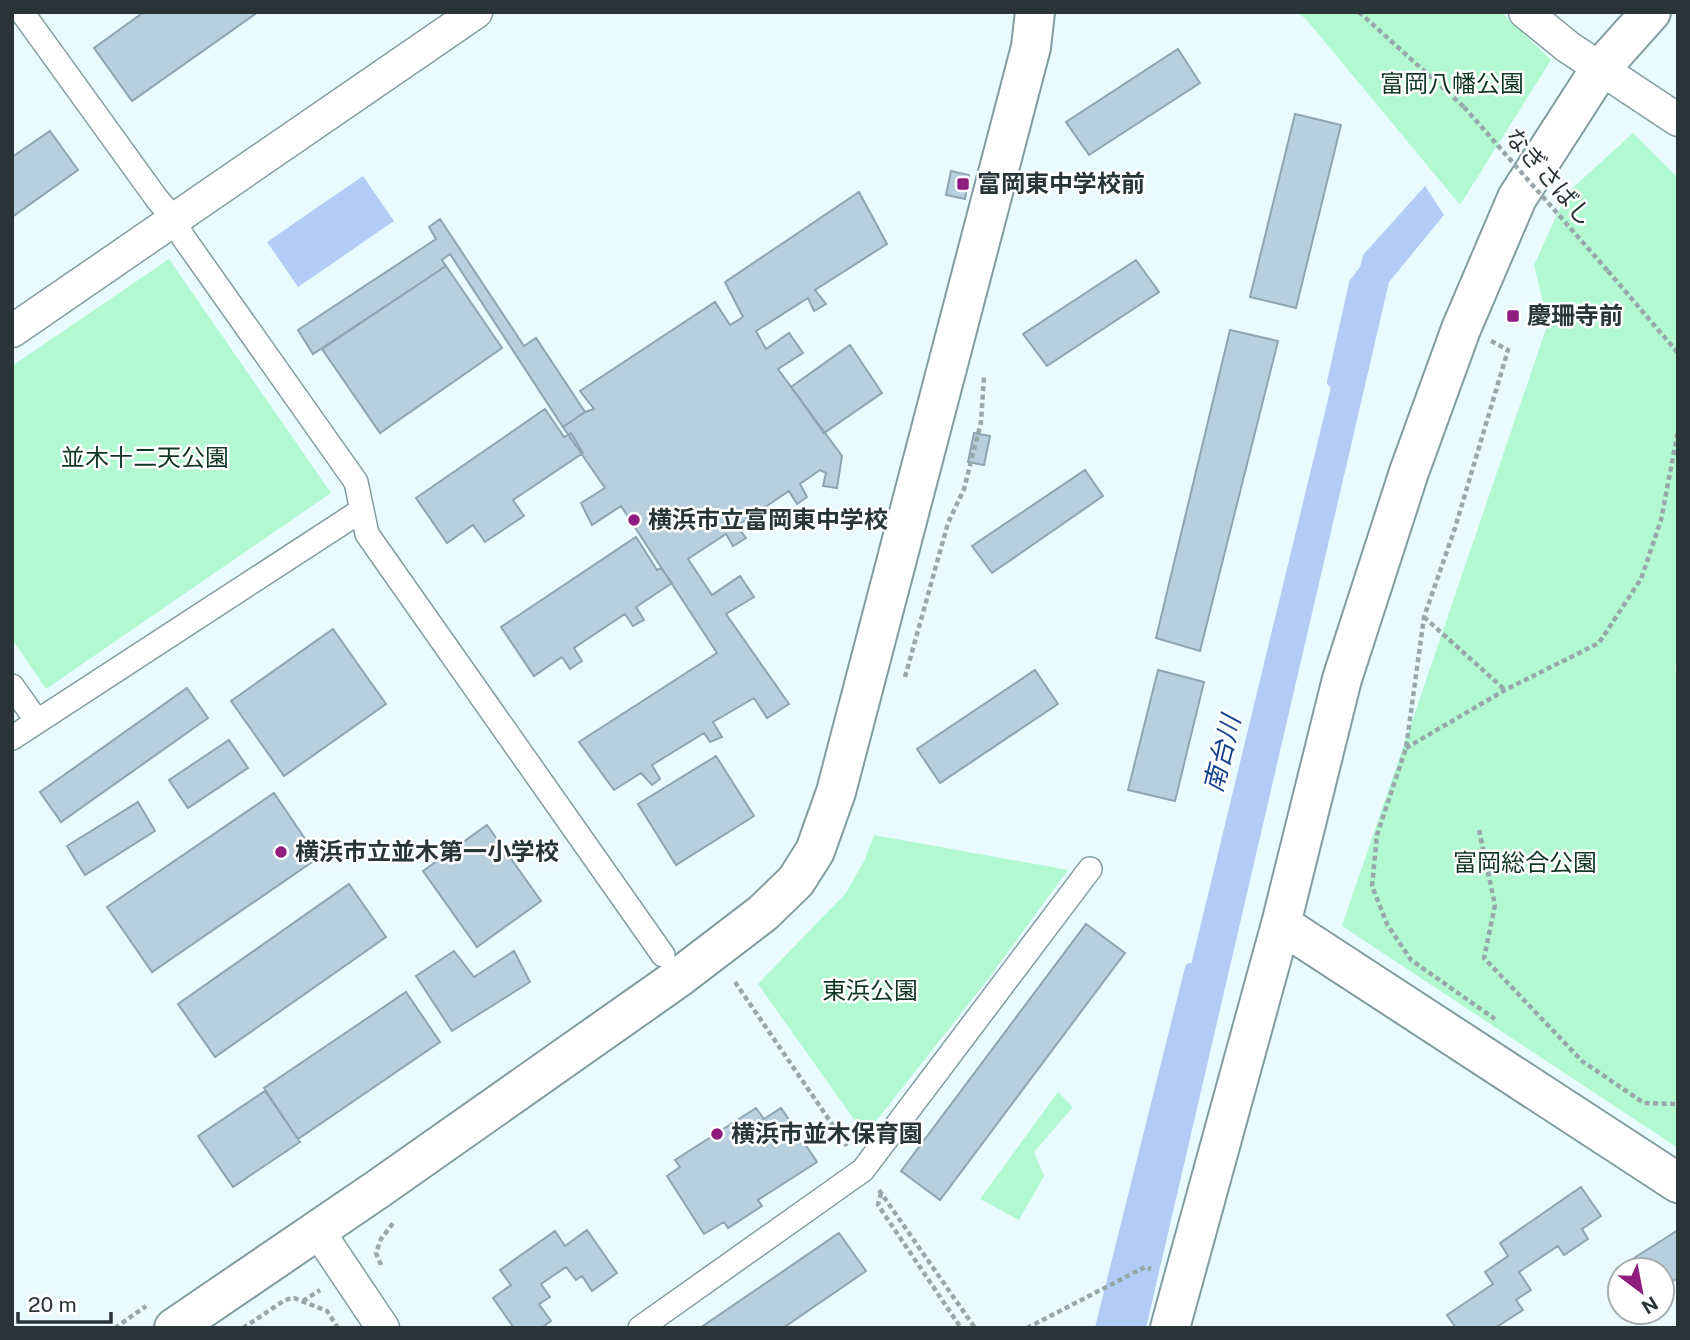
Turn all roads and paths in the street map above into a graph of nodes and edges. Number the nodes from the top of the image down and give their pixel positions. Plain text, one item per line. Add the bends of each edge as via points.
1 (22, 12) edge
2 (476, 12) edge
3 (1035, 12) edge
4 (1359, 12) edge
5 (1525, 12) edge
6 (1651, 12) edge
7 (1600, 69) junction
8 (1678, 120) edge
9 (174, 219) junction
10 (1461, 329) junction
11 (12, 331) edge
12 (1678, 353) edge
13 (984, 368) dead end
14 (1678, 431) edge
15 (362, 510) junction
16 (1424, 617) junction
17 (905, 679) dead end
18 (12, 686) edge
19 (1505, 690) junction
20 (37, 721) junction
21 (12, 738) edge
22 (1406, 748) junction
23 (1479, 830) dead end
24 (1090, 869) dead end
25 (1281, 924) junction
26 (663, 955) dead end
27 (744, 974) dead end
28 (726, 988) dead end
29 (1498, 1021) dead end
30 (1678, 1104) edge
31 (1678, 1183) edge
32 (881, 1192) dead end
33 (397, 1218) dead end
34 (318, 1231) junction
35 (1145, 1267) dead end
36 (386, 1275) dead end
37 (174, 1328) edge
38 (243, 1328) edge
39 (338, 1328) edge
40 (383, 1328) edge
41 (640, 1328) edge
42 (961, 1328) edge
43 (1027, 1328) edge
44 (1170, 1328) edge

1 - 9 street
2 - 9 street
3 - 34 street via 1031,47 943,386 836,792 815,851 796,881 764,913
4 - 12 path, なぎさばし, bridge via 1464,107
5 - 7 street
6 - 7 street
7 - 8 street
7 - 10 street via 1517,198
9 - 11 street
9 - 15 street via 356,482
10 - 16 path via 1508,350
10 - 25 street via 1342,678
13 - 17 path via 981,422 964,489 948,523
14 - 19 path via 1661,520 1642,579 1599,643
15 - 20 street
15 - 26 street via 367,534
16 - 19 path
16 - 22 path
18 - 20 street
19 - 22 path
20 - 21 street
22 - 29 path via 1377,835 1372,886 1387,924 1411,960
23 - 30 path via 1495,905 1483,958 1581,1061 1644,1102
24 - 41 street via 863,1170
25 - 31 street
25 - 44 street
27 - 28 path
32 - 42 path via 878,1205
33 - 36 path via 376,1252
34 - 37 street
34 - 40 street
35 - 43 path
38 - 39 path via 294,1298 327,1311

